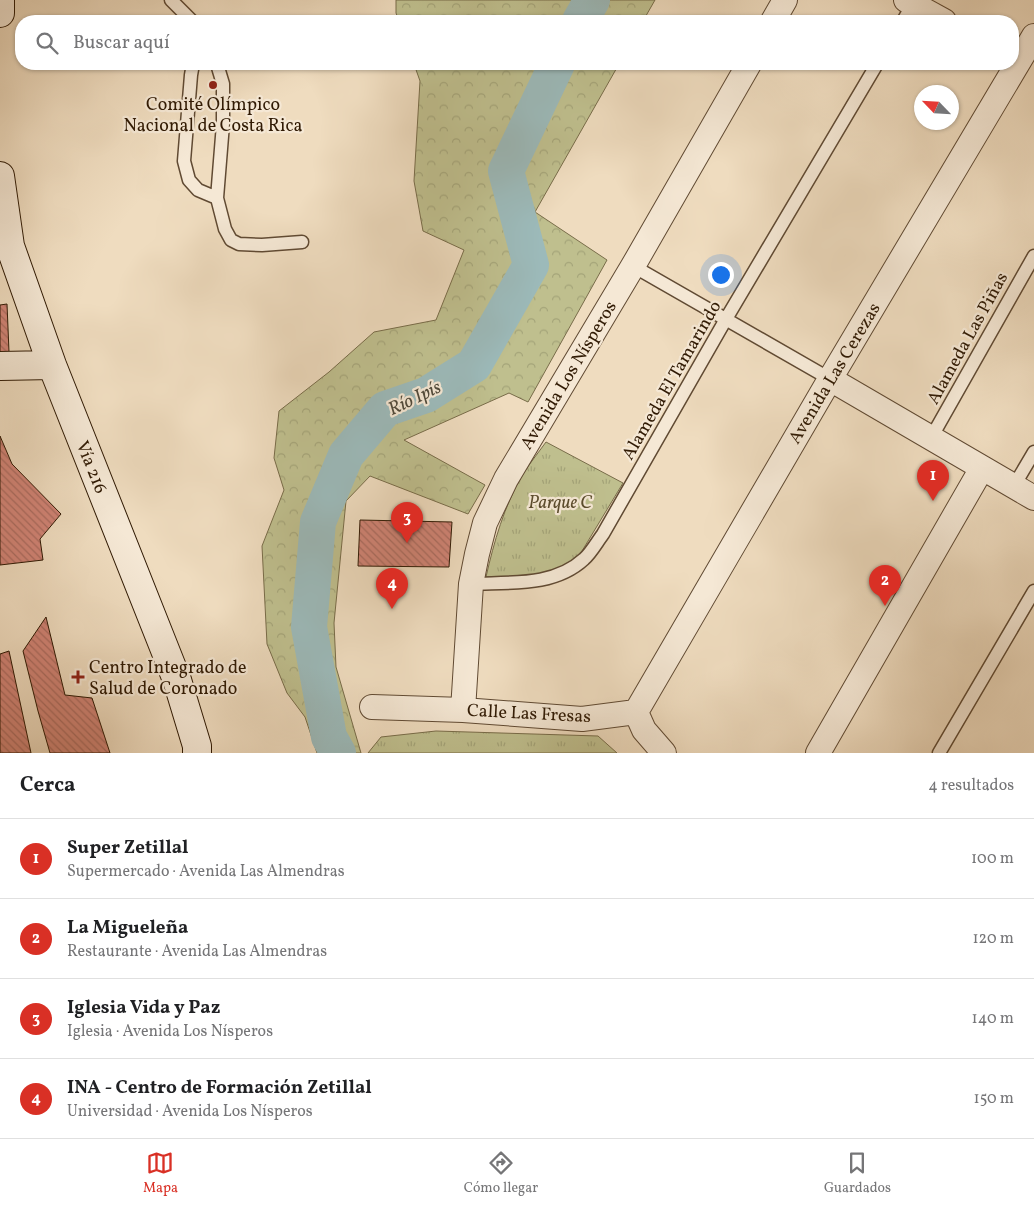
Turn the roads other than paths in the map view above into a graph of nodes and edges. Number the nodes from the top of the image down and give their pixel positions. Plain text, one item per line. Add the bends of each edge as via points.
1 (0, 0) edge
2 (171, 0) edge
3 (785, 0) edge
4 (907, 8) edge
5 (0, 13) edge
6 (186, 15) edge
7 (776, 15) edge
8 (927, 15) edge
9 (1034, 36) edge
10 (1022, 65) edge
11 (192, 70) edge
12 (219, 70) edge
13 (746, 70) edge
14 (873, 70) edge
15 (1019, 70) edge
16 (0, 176) edge
17 (217, 198) junction
18 (302, 242) dead end
19 (1034, 256) edge
20 (633, 266) junction
21 (726, 319) junction
22 (52, 365) junction
23 (0, 366) edge
24 (830, 379) junction
25 (931, 438) junction
26 (1034, 452) edge
27 (982, 468) junction
28 (1014, 486) junction
29 (1034, 498) edge
30 (472, 584) junction
31 (1034, 591) edge
32 (372, 707) dead end
33 (463, 710) junction
34 (636, 712) junction
35 (197, 753) edge
36 (664, 753) edge
37 (818, 753) edge
38 (939, 753) edge

1 - 5 main road
2 - 6 lane
3 - 7 street
4 - 8 street
9 - 10 street, Avenida Las Cerezas
11 - 17 lane via 184,161 189,180 198,190
12 - 17 lane via 223,84 224,124
13 - 20 street, Avenida Los Nísperos
14 - 21 lane, Alameda El Tamarindo
15 - 24 street, Avenida Las Cerezas
16 - 22 main road, Vía 216 via 10,246
17 - 18 lane via 231,240 239,244 262,245
19 - 25 lane, Alameda Las Piñas
20 - 21 lane
20 - 30 street, Avenida Los Nísperos via 506,479 485,523
21 - 24 lane
21 - 30 lane, Alameda El Tamarindo via 603,534 585,559 570,570 544,580
22 - 23 main road
22 - 35 main road, Vía 216 via 177,680
24 - 25 street
24 - 34 street, Avenida Las Cerezas
25 - 27 street
26 - 28 lane
27 - 28 street
27 - 37 street
28 - 29 street
30 - 33 street, Avenida Los Nísperos
31 - 38 lane
32 - 33 street, Calle Las Fresas
33 - 34 street, Calle Las Fresas via 582,719
34 - 36 street via 644,730

